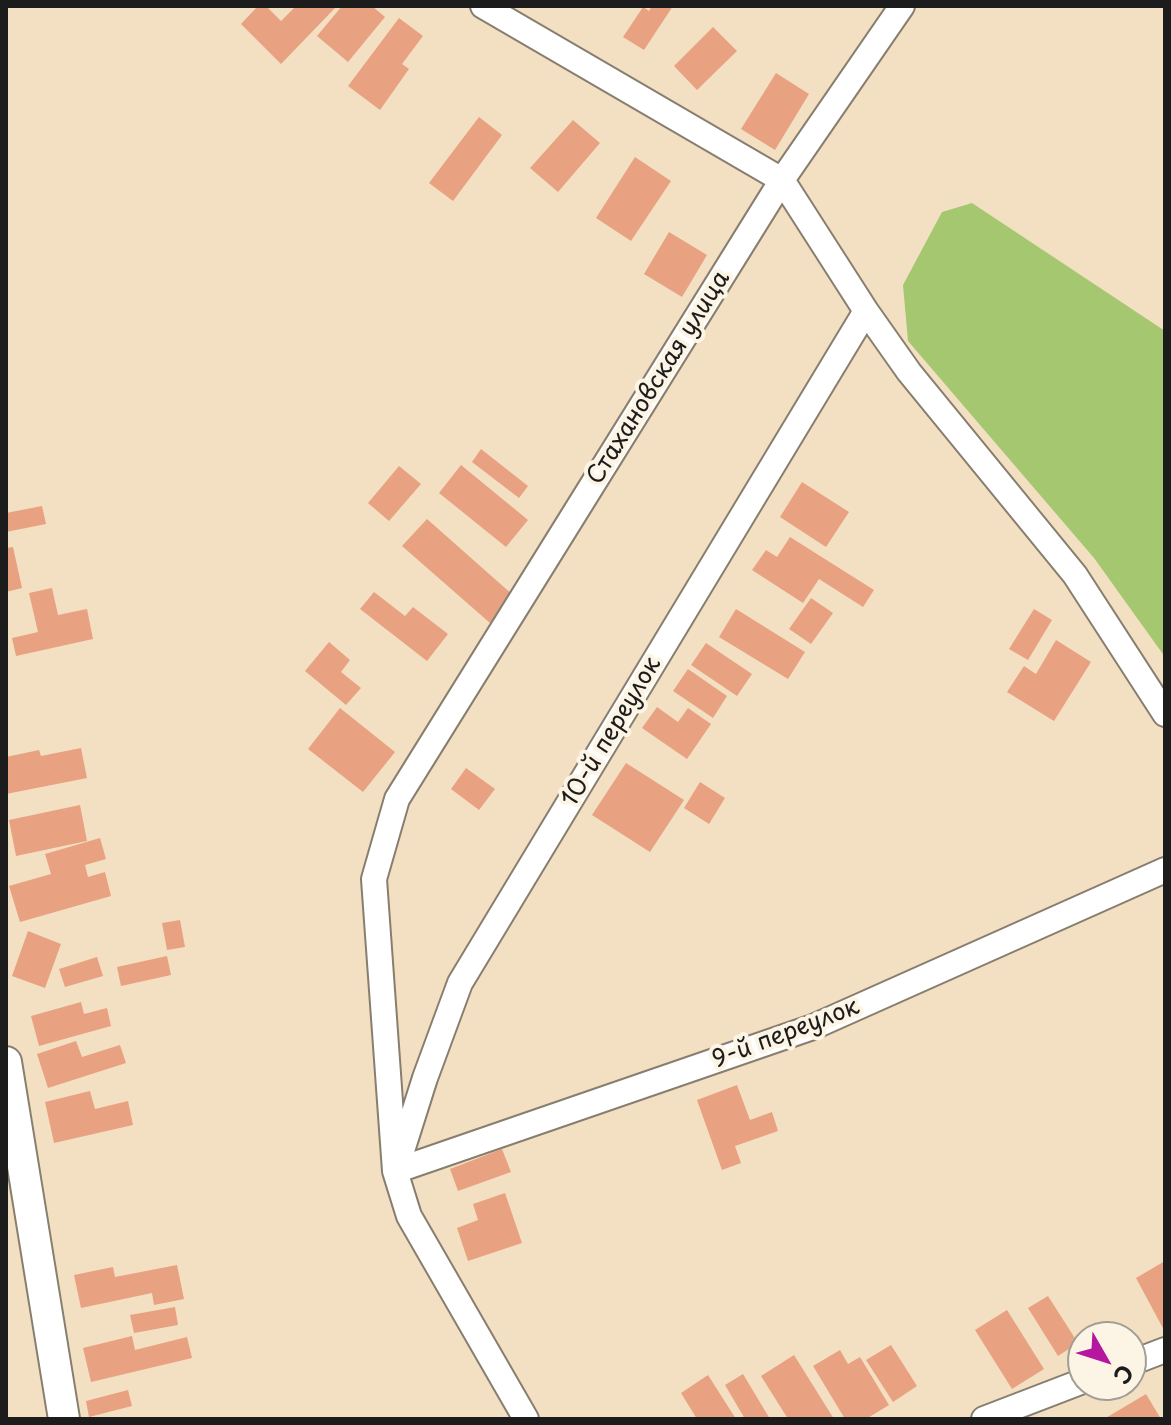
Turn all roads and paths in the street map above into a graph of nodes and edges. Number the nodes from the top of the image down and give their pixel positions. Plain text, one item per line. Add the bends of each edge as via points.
1 (483, 6) edge
2 (902, 6) edge
3 (782, 180) junction
4 (866, 311) junction
5 (1165, 714) edge
6 (1165, 870) edge
7 (6, 1062) edge
8 (395, 1171) junction
9 (1067, 1387) edge
10 (64, 1419) edge
11 (526, 1419) edge
12 (984, 1419) edge

1 - 3 street
2 - 3 street, Стахановская улица
3 - 4 street
3 - 8 street, Стахановская улица via 397,799 374,879
4 - 5 street via 909,372 1075,575
4 - 8 street, 10-й переулок via 460,983
6 - 8 street, 9-й переулок via 813,1027
7 - 10 street
8 - 11 street via 409,1216
9 - 12 street

